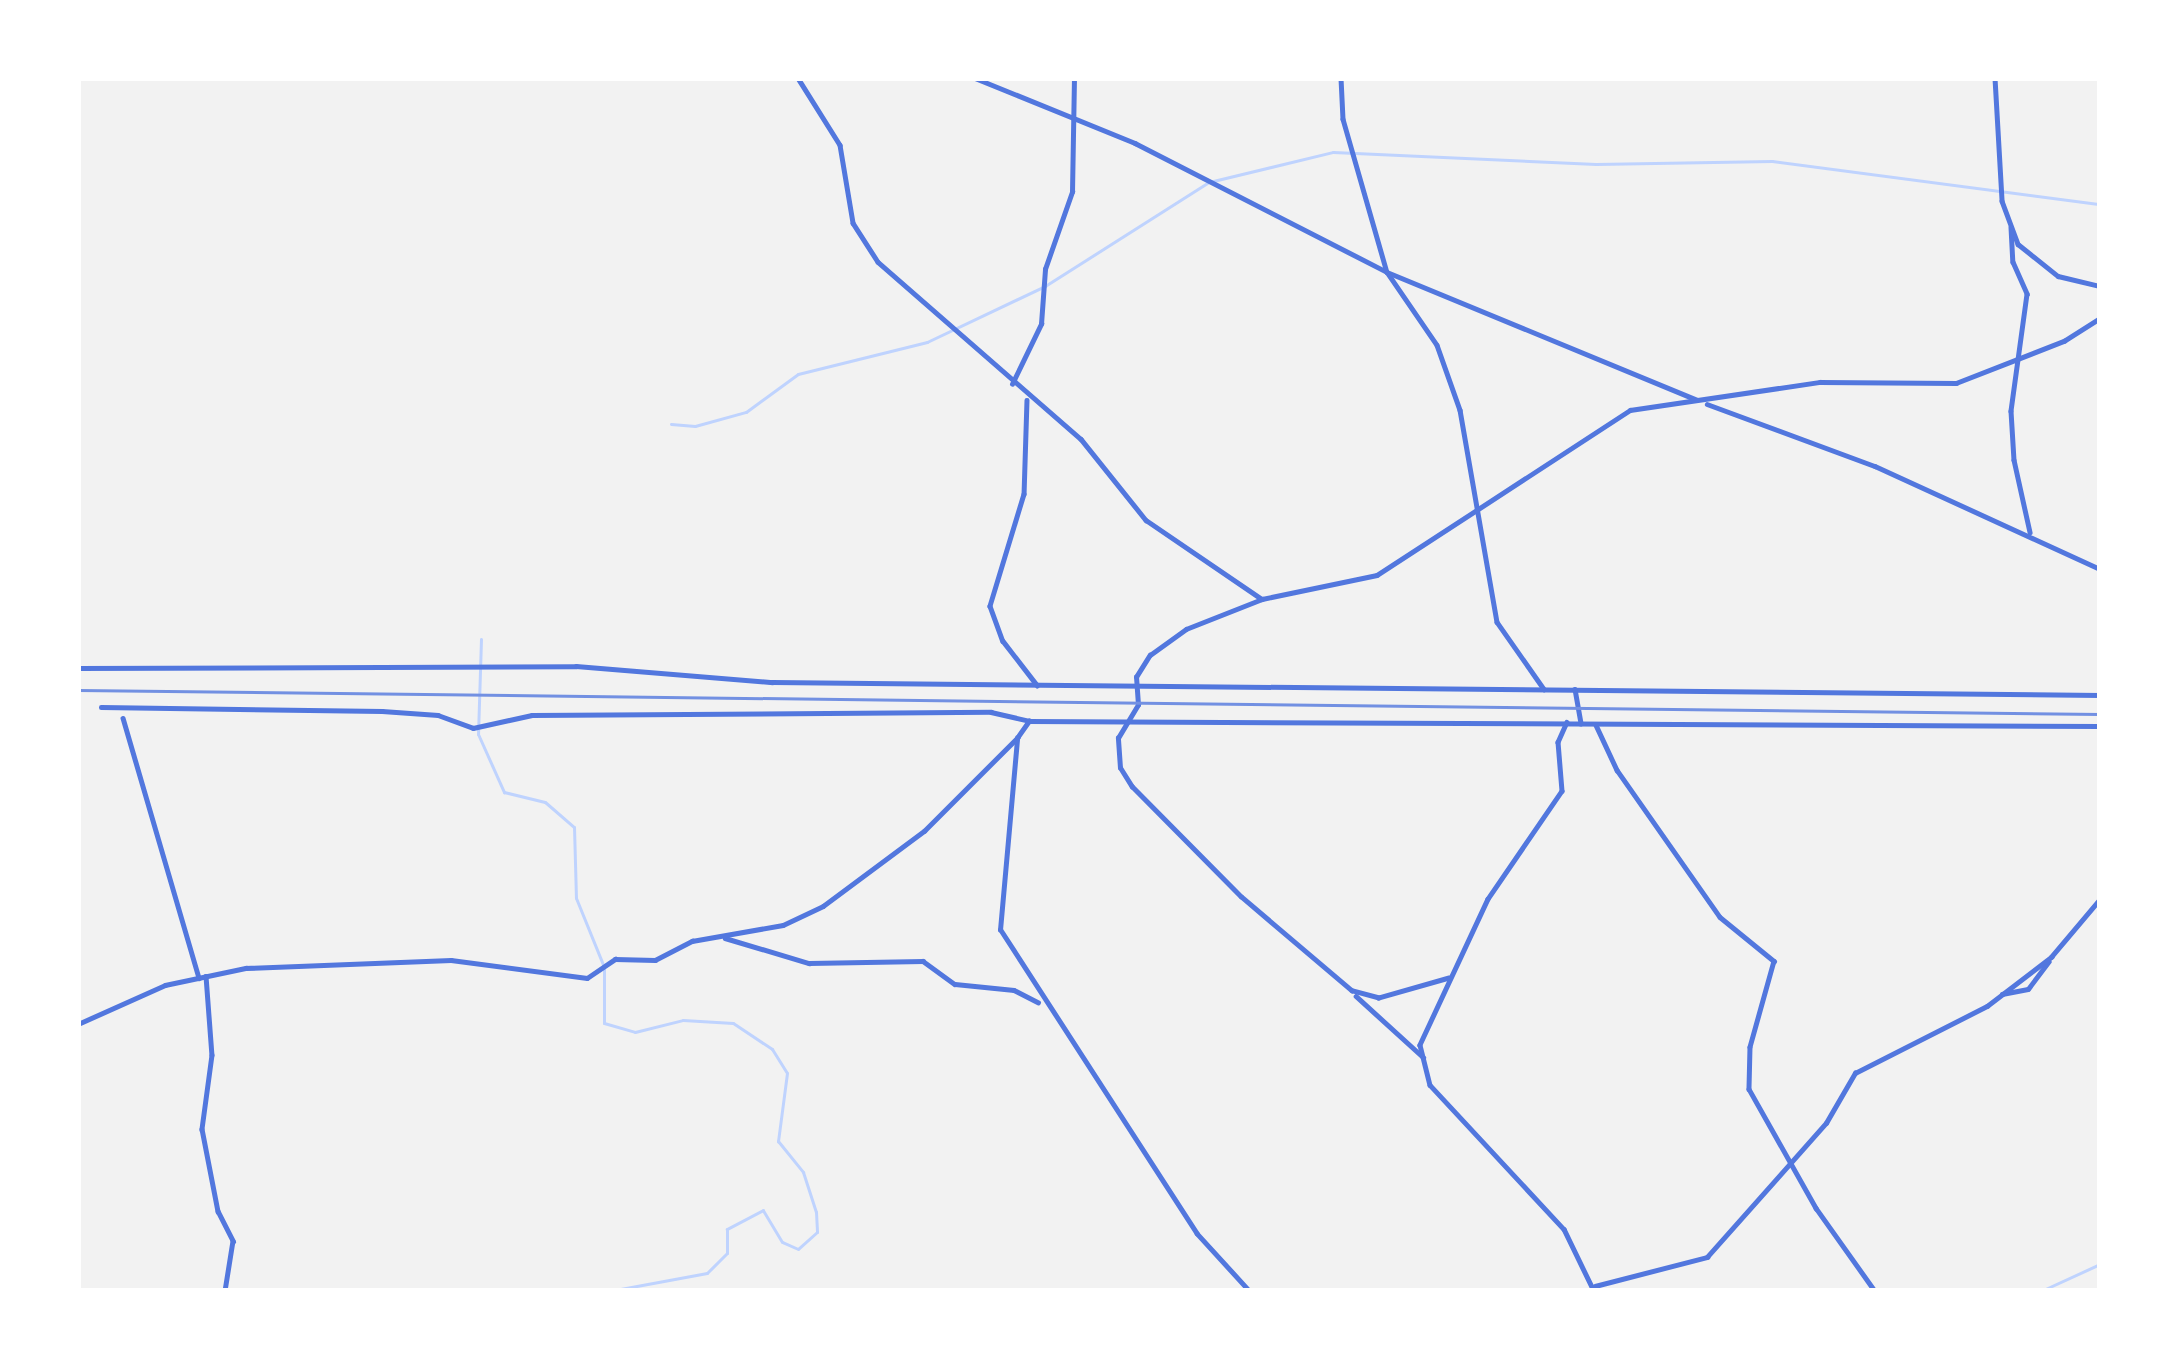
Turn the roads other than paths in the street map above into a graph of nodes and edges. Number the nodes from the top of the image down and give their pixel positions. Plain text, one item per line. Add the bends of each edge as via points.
1 (798, 78) edge
2 (975, 78) edge
3 (1074, 78) edge
4 (1341, 78) edge
5 (1995, 78) edge
6 (1073, 118) junction
7 (2011, 227) junction
8 (1387, 272) junction
9 (2100, 286) edge
10 (2100, 318) edge
11 (2016, 360) junction
12 (1012, 384) junction
13 (1027, 397) junction
14 (1704, 402) junction
15 (1478, 514) junction
16 (2031, 536) junction
17 (2100, 569) edge
18 (1262, 599) junction
19 (78, 668) edge
20 (1135, 683) junction
21 (1036, 685) junction
22 (1544, 689) junction
23 (1575, 689) junction
24 (2100, 695) edge
25 (101, 707) dead end
26 (1126, 716) junction
27 (123, 718) dead end
28 (1029, 722) junction
29 (1567, 722) junction
30 (1581, 723) junction
31 (1596, 725) junction
32 (2100, 726) edge
33 (1017, 738) junction
34 (2100, 899) edge
35 (719, 935) junction
36 (2051, 957) junction
37 (203, 977) junction
38 (1449, 978) junction
39 (1352, 991) junction
40 (2001, 994) junction
41 (1042, 1004) junction
42 (78, 1024) edge
43 (1428, 1060) junction
44 (1791, 1158) junction
45 (1593, 1288) edge
46 (226, 1291) edge
47 (1249, 1291) edge
48 (1875, 1291) edge

1 - 12 street via 840,145 846,199 864,245
2 - 6 street
3 - 6 street
4 - 8 street via 1343,119
5 - 7 street via 2002,201
6 - 8 street
6 - 12 street via 1067,217 1045,269 1041,324
7 - 9 street via 2026,256 2058,276
7 - 11 street via 2026,294
8 - 14 street
8 - 15 street via 1446,363
10 - 11 street
11 - 14 street via 1956,383 1820,382
11 - 16 street via 2014,460
12 - 13 street
13 - 18 street via 1081,439 1146,520
13 - 21 street via 1024,494 990,606 1003,641
14 - 15 street via 1611,418
14 - 16 street
15 - 18 street via 1377,575
15 - 22 street via 1497,622
16 - 17 street
18 - 20 street via 1160,645
19 - 21 street via 576,666 772,682
20 - 21 street
20 - 22 street
20 - 26 street via 1138,705
22 - 23 street
23 - 24 street
23 - 30 street
25 - 28 street via 382,711 438,715 473,728 532,715 991,712
26 - 28 street
26 - 29 street via 1326,727
26 - 39 street via 1117,749 1132,787 1241,897
27 - 37 street
28 - 33 street
29 - 30 street
29 - 38 street via 1558,742 1557,802 1520,846
30 - 31 street
31 - 32 street
31 - 44 street via 1617,770 1720,917 1774,961 1750,1047 1749,1089
33 - 35 street via 924,831 824,906 755,934
33 - 41 street via 998,923
34 - 36 street
35 - 37 street via 656,960 615,958 587,978 452,961
35 - 41 street via 809,963 922,961 955,984 1014,990
36 - 40 street
36 - 40 street via 2028,989
37 - 42 street
37 - 46 street via 212,1055 202,1129 232,1241
38 - 39 street via 1379,998
38 - 43 street via 1421,1040
39 - 43 street
40 - 44 street via 1856,1072 1826,1123
41 - 47 street via 1208,1249
43 - 45 street via 1430,1085 1564,1228
44 - 45 street via 1707,1257
44 - 48 street

